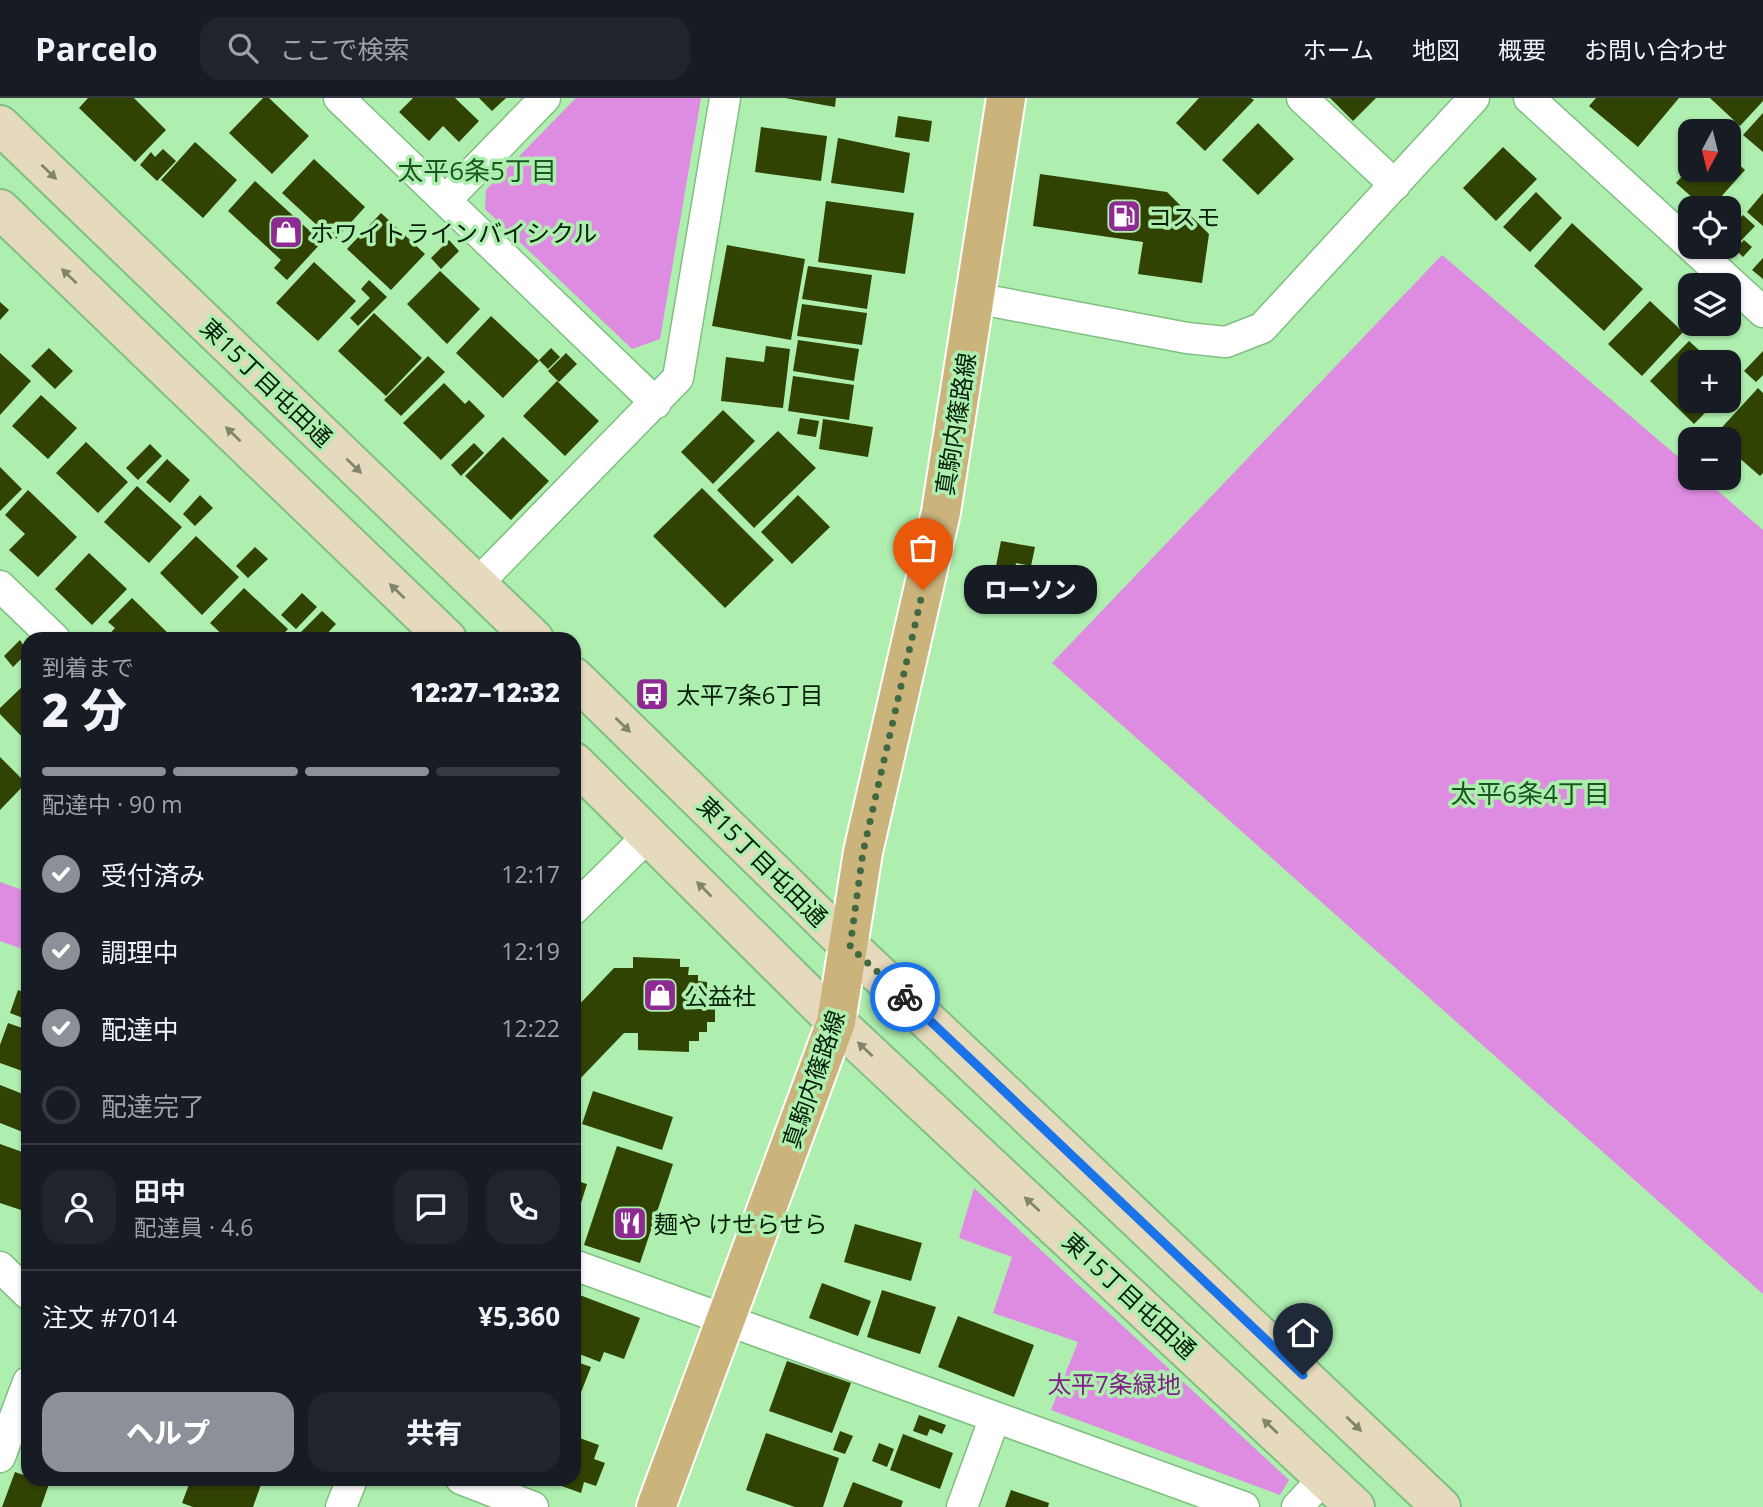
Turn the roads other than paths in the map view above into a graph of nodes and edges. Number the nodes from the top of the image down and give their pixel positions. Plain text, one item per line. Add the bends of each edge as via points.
1 (339, 98) edge
2 (545, 98) edge
3 (725, 98) edge
4 (1006, 98) edge
5 (1302, 98) edge
6 (1474, 98) edge
7 (1529, 98) edge
8 (0, 125) edge
9 (1395, 185) junction
10 (446, 200) junction
11 (0, 209) edge
12 (1678, 234) edge
13 (1705, 259) edge
14 (975, 298) junction
15 (1763, 312) edge
16 (656, 403) junction
17 (477, 584) junction
18 (0, 586) edge
19 (48, 632) edge
20 (438, 632) edge
21 (527, 632) edge
22 (581, 684) edge
23 (581, 769) edge
24 (649, 835) junction
25 (581, 902) edge
26 (850, 947) junction
27 (836, 1022) junction
28 (0, 1267) edge
29 (581, 1267) edge
30 (21, 1286) edge
31 (726, 1319) junction
32 (21, 1401) edge
33 (995, 1417) junction
34 (0, 1457) edge
35 (1325, 1477) junction
36 (349, 1486) edge
37 (479, 1486) edge
38 (341, 1507) edge
39 (533, 1507) edge
40 (656, 1507) edge
41 (961, 1507) edge
42 (1244, 1507) edge
43 (1297, 1507) edge
44 (1355, 1507) edge
45 (1441, 1507) edge

1 - 10 street
2 - 10 street
3 - 16 street via 678,378
4 - 14 main road, 真駒内篠路線
5 - 9 street
6 - 9 street
7 - 12 street
8 -> 17 street, 東15丁目屯田通
9 - 14 street via 1262,328 1226,342
10 - 16 street
20 -> 11 street
13 - 15 street
14 - 26 main road, 真駒内篠路線 via 941,512 863,852
16 - 17 street
17 - 21 street, 東15丁目屯田通
18 - 19 street
22 -> 26 street, 東15丁目屯田通
23 - 24 street, 東15丁目屯田通
24 - 25 street
27 -> 24 street, 東15丁目屯田通
26 - 27 main road, 真駒内篠路線
26 -> 45 street, 東15丁目屯田通
27 - 31 main road, 真駒内篠路線
35 -> 27 street, 東15丁目屯田通
28 - 30 street
29 - 31 street
31 - 33 street
31 - 40 main road, 真駒内篠路線
32 - 34 street
33 - 41 street
33 - 42 street
35 - 43 street
35 - 44 street, 東15丁目屯田通
36 - 38 street
37 - 39 street

